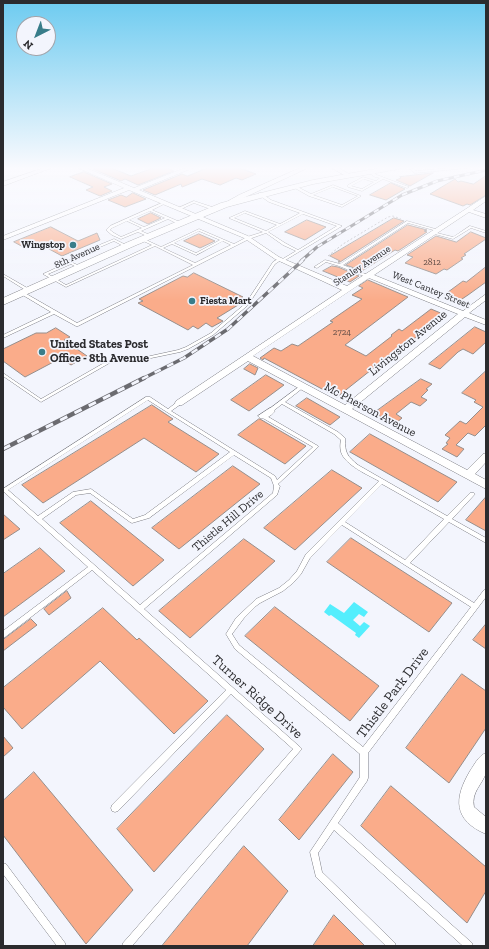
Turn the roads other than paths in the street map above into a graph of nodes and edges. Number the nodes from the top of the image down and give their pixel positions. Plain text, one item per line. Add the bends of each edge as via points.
1 (73, 211) edge
2 (147, 211) edge
3 (153, 211) edge
4 (184, 211) edge
5 (208, 211) edge
6 (298, 211) edge
7 (466, 211) edge
8 (472, 211) edge
9 (303, 213) junction
10 (196, 216) junction
11 (486, 216) edge
12 (168, 218) junction
13 (127, 220) junction
14 (179, 223) junction
15 (280, 225) junction
16 (266, 232) junction
17 (435, 232) junction
18 (486, 232) edge
19 (143, 233) junction
20 (3, 238) edge
21 (248, 238) junction
22 (114, 240) junction
23 (222, 240) junction
24 (123, 242) junction
25 (172, 243) junction
26 (155, 245) junction
27 (234, 245) junction
28 (161, 248) junction
29 (298, 251) junction
30 (281, 260) junction
31 (75, 265) junction
32 (196, 265) junction
33 (340, 265) junction
34 (316, 268) dead end
35 (3, 275) edge
36 (368, 276) junction
37 (53, 278) junction
38 (347, 289) junction
39 (25, 291) junction
40 (486, 296) edge
41 (3, 302) edge
42 (54, 312) junction
43 (464, 314) junction
44 (486, 323) edge
45 (3, 337) edge
46 (250, 355) junction
47 (3, 374) edge
48 (302, 387) junction
49 (281, 402) junction
50 (179, 403) joint
51 (169, 410) junction
52 (345, 410) junction
53 (234, 452) junction
54 (486, 456) edge
55 (468, 475) junction
56 (382, 481) junction
57 (276, 483) junction
58 (486, 485) edge
59 (4, 490) edge
60 (472, 494) dead end
61 (38, 519) junction
62 (448, 519) junction
63 (341, 522) junction
64 (486, 541) edge
65 (406, 563) junction
66 (92, 567) junction
67 (486, 592) edge
68 (475, 607) junction
69 (140, 609) junction
70 (3, 635) edge
71 (230, 690) junction
72 (364, 752) junction
73 (486, 760) edge
74 (115, 808) dead end
75 (333, 824) junction
76 (486, 826) edge
77 (3, 866) edge
78 (62, 946) edge
79 (126, 946) edge
80 (392, 946) edge
81 (469, 946) edge

1 - 20 street
2 - 13 lane
3 - 12 lane
4 - 10 street
5 - 10 main road, 8th Avenue
6 - 9 lane
7 - 17 street, Stanley Avenue
8 - 11 street
9 - 15 lane
9 - 29 lane via 340,226
10 - 14 main road, 8th Avenue
10 - 21 street
12 - 14 lane
12 - 19 lane
13 - 19 lane
13 - 24 lane via 108,230
14 - 19 main road, 8th Avenue
15 - 16 lane
15 - 16 lane via 245,212 231,218
16 - 21 lane
16 - 29 lane
17 - 18 lane via 453,238 471,227
17 - 33 lane via 408,222
17 - 36 street, Stanley Avenue
19 - 24 main road, 8th Avenue
19 - 26 lane
21 - 27 lane
21 - 30 street
22 - 24 lane
22 - 24 lane
22 - 31 lane via 76,256 72,259
23 - 25 lane via 199,230
23 - 25 lane via 196,254
23 - 27 lane
24 - 31 main road, 8th Avenue
25 - 28 lane
26 - 28 lane
26 - 37 lane via 66,286
27 - 32 lane
28 - 32 lane
29 - 30 lane
30 - 38 street
30 - 47 lane via 274,263 247,304 212,334 187,348 132,361 112,360 41,401
31 - 37 main road, 8th Avenue
32 - 42 lane via 77,325
33 - 34 lane via 325,261
33 - 36 lane
35 - 39 lane
36 - 38 street, Stanley Avenue
36 - 43 street, West Cantey Street
37 - 39 main road, 8th Avenue
38 - 46 street, Stanley Avenue
39 - 41 main road, 8th Avenue
39 - 42 lane
40 - 43 street, Livingston Avenue
42 - 45 lane
43 - 44 street, West Cantey Street
43 - 52 street, Livingston Avenue
46 - 48 street, Mc Pherson Avenue
46 - 50 street, Stanley Avenue
48 - 49 lane
48 - 52 street, Mc Pherson Avenue
49 - 56 lane via 336,433 343,440 342,452 345,458
49 - 57 lane via 267,413 316,447
50 - 51 lane, Stanley Avenue
51 - 53 lane, Thistle Hill Drive
51 - 59 lane, Thistle Hill Drive via 148,398
52 - 55 street, Mc Pherson Avenue
53 - 57 lane, Thistle Hill Drive via 273,477
53 - 61 lane via 147,517 132,521 91,491 75,493
54 - 55 street
55 - 58 street, Mc Pherson Avenue
56 - 62 lane
56 - 63 lane
57 - 69 lane, Thistle Hill Drive via 275,494
59 - 61 lane, Turner Ridge Drive
60 - 62 lane
61 - 66 lane, Turner Ridge Drive
62 - 64 lane
62 - 65 lane
63 - 65 lane
63 - 72 lane via 308,556 300,572 290,583 277,593 258,601 239,618 229,634 237,648
65 - 68 lane
66 - 69 lane, Turner Ridge Drive
66 - 70 lane
67 - 68 lane, Thistle Park Drive
68 - 72 lane, Thistle Park Drive
69 - 71 lane, Turner Ridge Drive
71 - 74 lane
71 - 79 lane, Turner Ridge Drive via 298,749
72 - 75 lane, Thistle Park Drive via 364,778
73 - 76 street via 472,782 466,804 468,811
75 - 80 lane, Thistle Park Drive via 314,852 319,874
75 - 81 lane
77 - 78 lane

